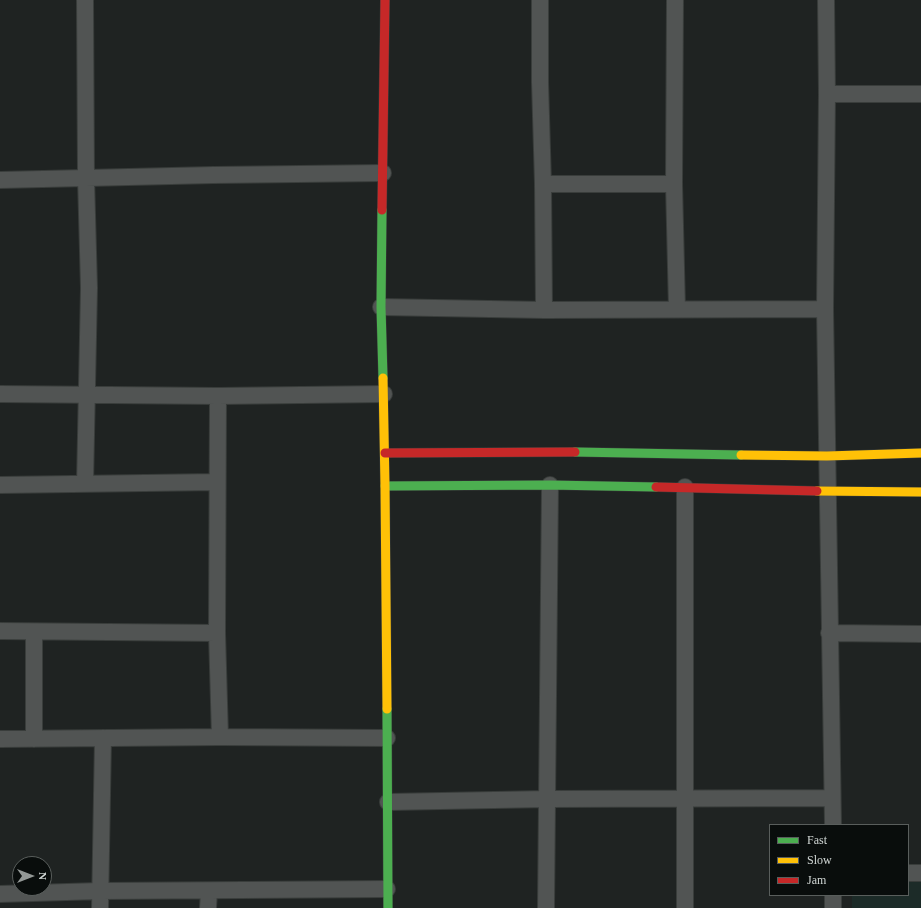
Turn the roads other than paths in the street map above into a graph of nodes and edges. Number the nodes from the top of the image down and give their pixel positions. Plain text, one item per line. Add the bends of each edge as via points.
1 (85, 0) edge
2 (385, 0) edge
3 (540, 0) edge
4 (675, 0) edge
5 (826, 0) edge
6 (827, 94) junction
7 (921, 94) edge
8 (383, 173) junction
9 (86, 178) junction
10 (0, 180) edge
11 (543, 184) junction
12 (674, 184) junction
13 (382, 307) junction
14 (677, 309) junction
15 (825, 309) junction
16 (544, 310) junction
17 (0, 394) edge
18 (87, 394) junction
19 (384, 394) junction
20 (218, 396) junction
21 (385, 453) junction
22 (921, 453) edge
23 (827, 456) junction
24 (218, 482) junction
25 (85, 484) junction
26 (0, 485) edge
27 (550, 485) junction
28 (385, 486) junction
29 (685, 487) junction
30 (828, 491) junction
31 (921, 492) edge
32 (0, 630) edge
33 (34, 632) junction
34 (217, 633) junction
35 (829, 633) junction
36 (921, 634) edge
37 (220, 736) junction
38 (103, 738) junction
39 (386, 738) junction
40 (0, 739) edge
41 (34, 739) junction
42 (685, 798) junction
43 (832, 798) junction
44 (547, 799) junction
45 (388, 802) junction
46 (833, 824) edge
47 (909, 873) edge
48 (921, 873) edge
49 (387, 889) junction
50 (209, 891) junction
51 (100, 892) junction
52 (0, 894) edge
53 (833, 896) edge
54 (100, 908) edge
55 (208, 908) edge
56 (388, 908) edge
57 (546, 908) edge
58 (685, 908) edge
59 (833, 908) edge

1 - 9 street
2 - 8 street
3 - 11 street
4 - 12 street
5 - 6 street
6 - 7 street
6 - 15 street
8 - 9 street
8 - 13 street
9 - 10 street
9 - 18 street via 89,288
11 - 12 street
11 - 16 street
12 - 14 street
13 - 16 street
13 - 19 street
14 - 15 street
14 - 16 street
15 - 23 street
17 - 18 street
18 - 20 street
18 - 25 street
19 - 20 street
19 - 21 street
20 - 24 street
21 - 23 street via 550,452
21 - 28 street
22 - 23 street
23 - 30 street
24 - 25 street
24 - 34 street
25 - 26 street
27 - 28 street
27 - 29 street
27 - 44 street
28 - 39 street
29 - 30 street
29 - 42 street
30 - 31 street
30 - 35 street
32 - 33 street
33 - 34 street
33 - 41 street
34 - 37 street
35 - 36 street
35 - 43 street
37 - 38 street
37 - 39 street
38 - 41 street
38 - 51 street
39 - 45 street
40 - 41 street
42 - 43 street
42 - 44 street
42 - 58 street
43 - 46 street
44 - 45 street
44 - 57 street
45 - 49 street
47 - 48 street
49 - 50 street
49 - 56 street
50 - 51 street
50 - 55 street
51 - 52 street
51 - 54 street
53 - 59 street

